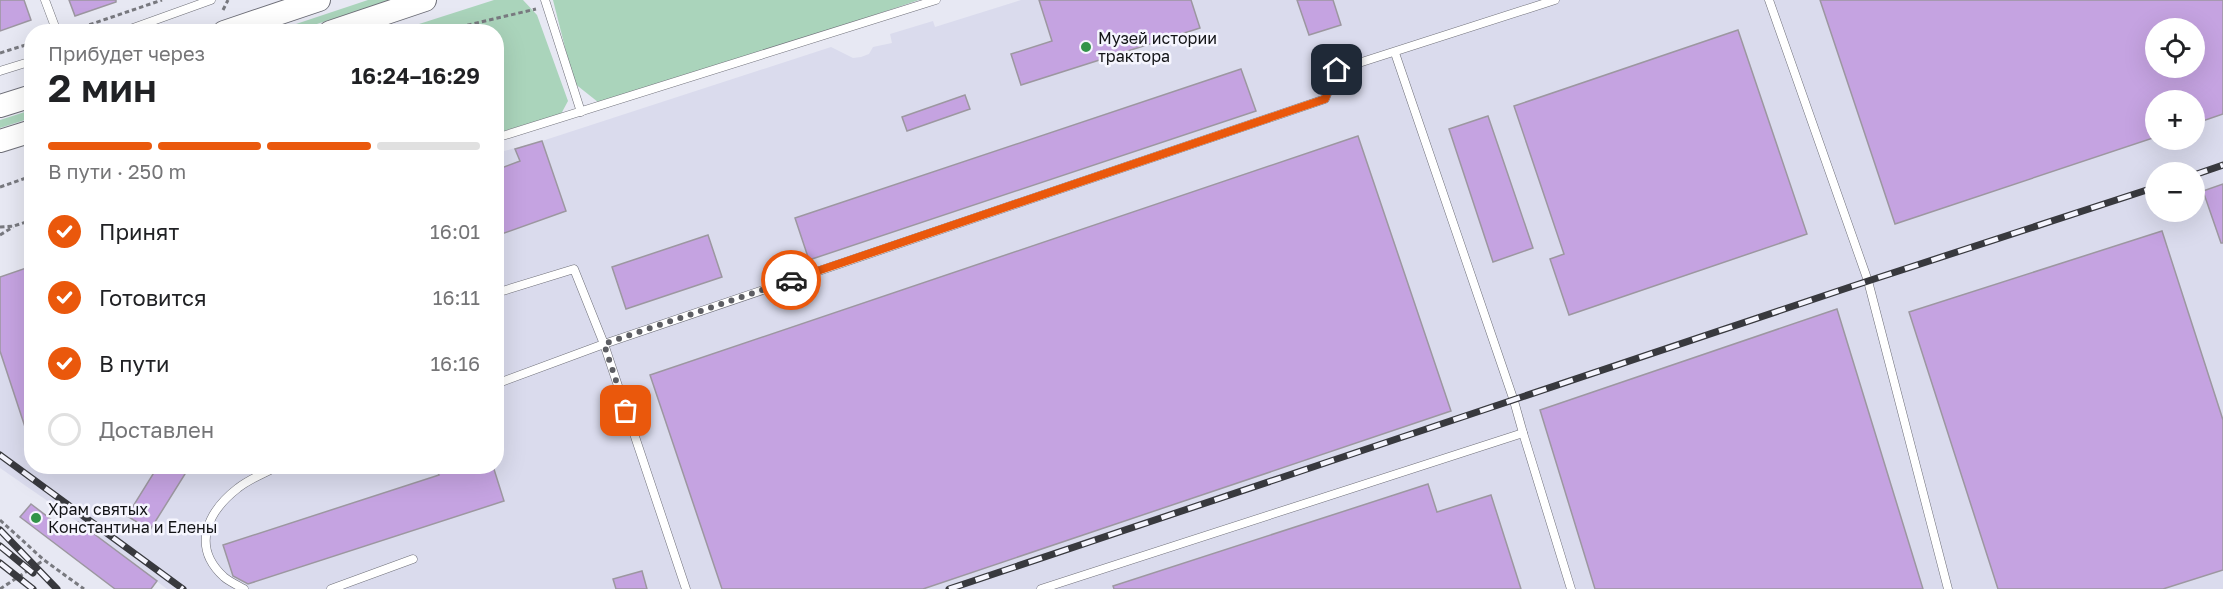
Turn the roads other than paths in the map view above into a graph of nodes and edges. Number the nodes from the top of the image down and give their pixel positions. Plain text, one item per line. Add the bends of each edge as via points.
1 (45, 0) edge
2 (211, 0) edge
3 (319, 0) edge
4 (425, 0) edge
5 (545, 0) edge
6 (936, 0) edge
7 (1555, 0) edge
8 (1769, 0) edge
9 (284, 5) edge
10 (224, 21) edge
11 (54, 24) edge
12 (144, 24) edge
13 (354, 24) edge
14 (1395, 53) junction
15 (24, 63) edge
16 (0, 70) edge
17 (24, 98) edge
18 (0, 106) edge
19 (581, 112) junction
20 (24, 134) edge
21 (504, 136) edge
22 (0, 141) edge
23 (504, 291) edge
24 (604, 344) junction
25 (504, 381) edge
26 (1522, 433) junction
27 (264, 474) edge
28 (413, 559) dead end
29 (244, 589) edge
30 (331, 589) edge
31 (686, 589) edge
32 (1041, 589) edge
33 (1571, 589) edge
34 (1948, 589) edge

1 - 11 lane
2 - 12 lane
3 - 9 main road
4 - 13 main road
5 - 19 lane
6 - 19 lane
7 - 14 lane
8 - 34 lane via 1868,281
9 - 10 main road
14 - 24 lane via 1337,70 1325,99
14 - 26 lane
15 - 16 lane
17 - 18 main road
19 - 21 lane
20 - 22 main road
23 - 24 lane via 574,269
24 - 25 lane
24 - 31 lane
26 - 32 lane
26 - 33 lane
27 - 29 lane via 239,487 221,504 208,525 204,544 212,563 225,578
28 - 30 lane

